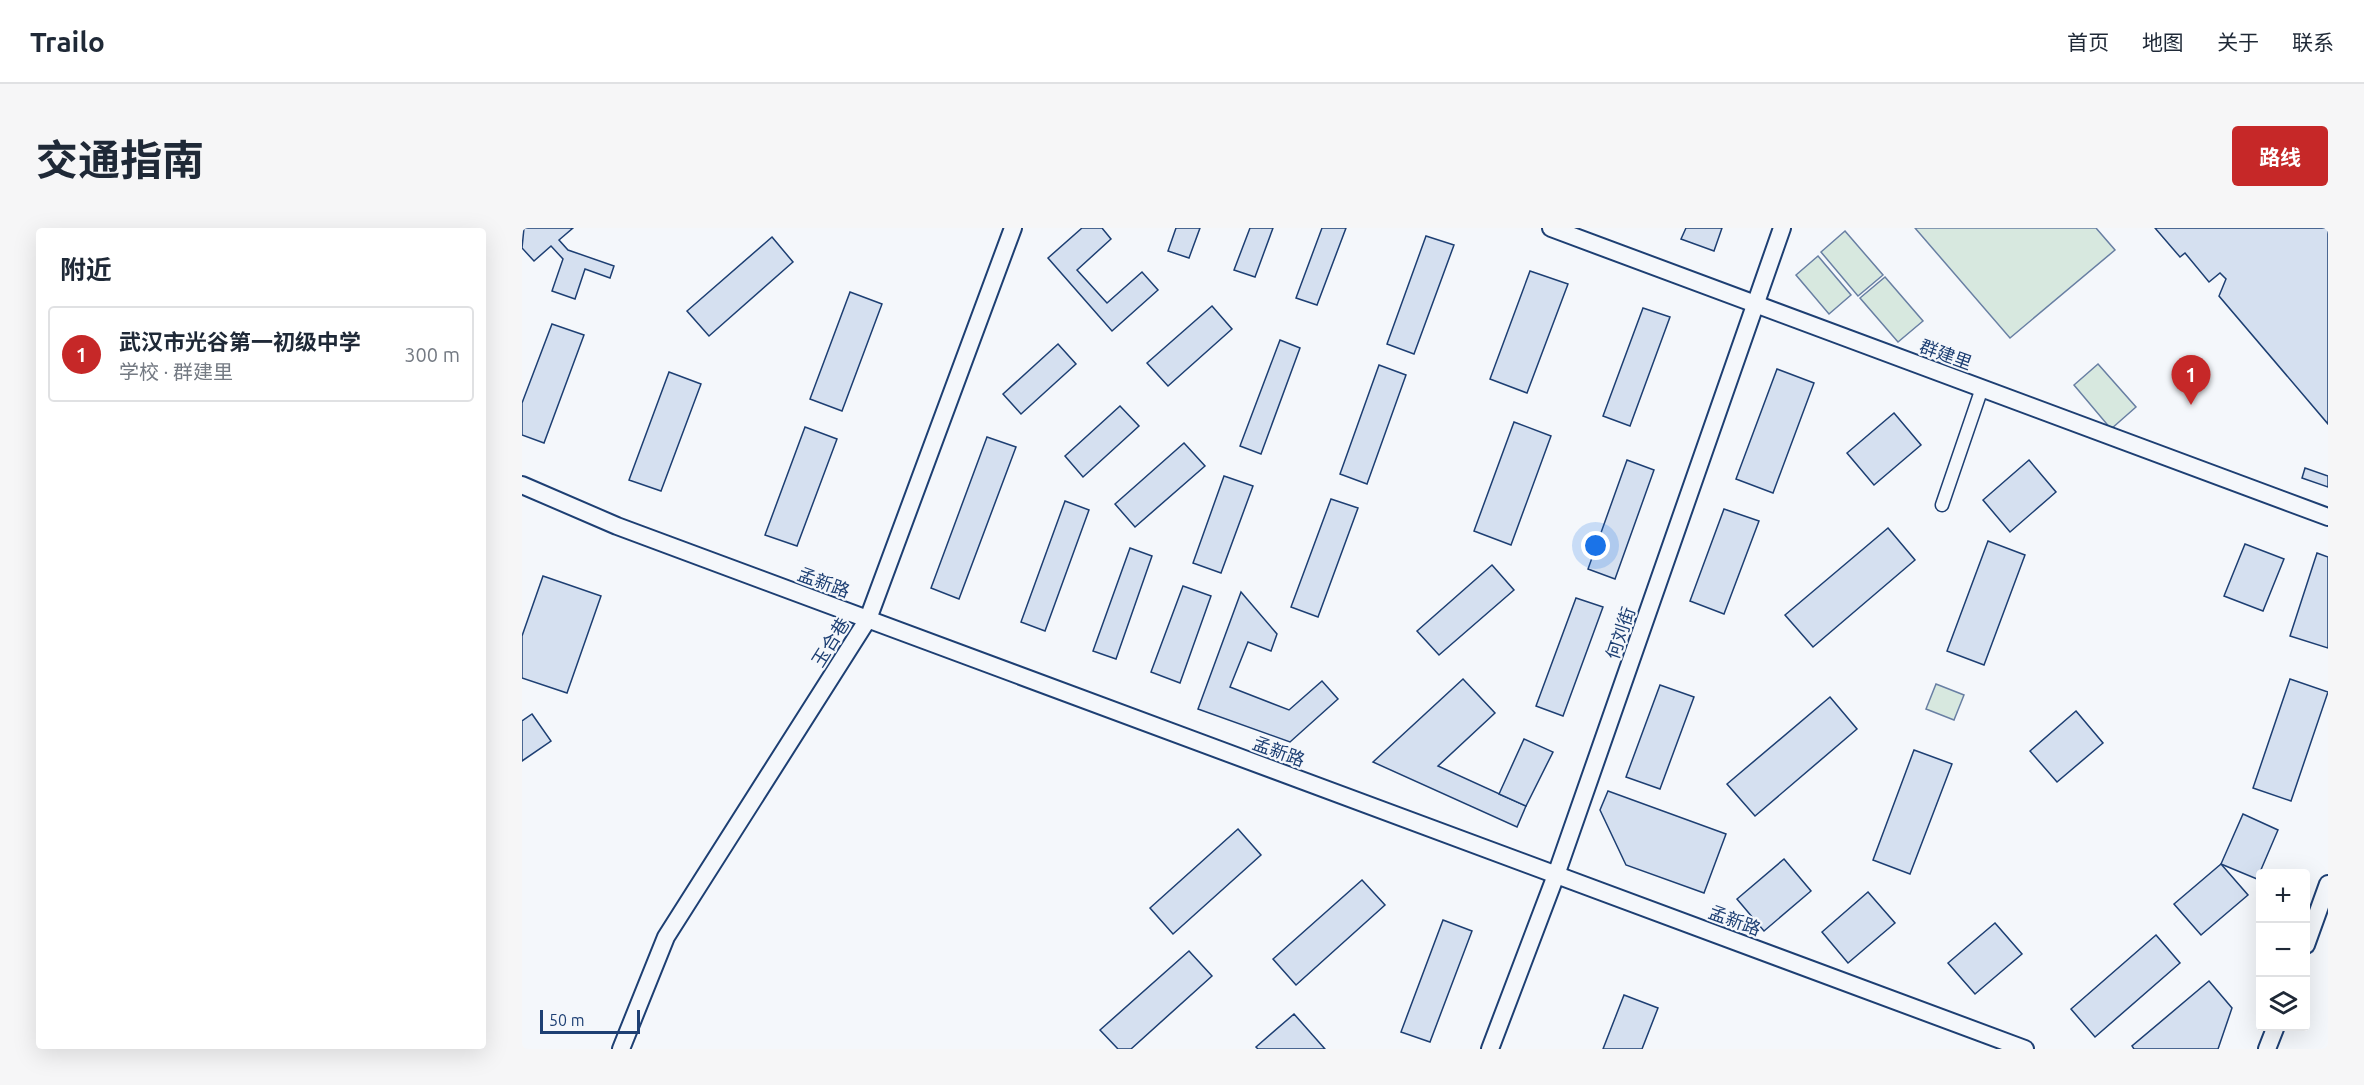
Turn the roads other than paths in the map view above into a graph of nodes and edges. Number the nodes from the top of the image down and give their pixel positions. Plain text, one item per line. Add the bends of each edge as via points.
1 (1013, 228) edge
2 (1551, 228) edge
3 (1782, 228) edge
4 (1756, 304) junction
5 (1982, 388) junction
6 (522, 485) edge
7 (1942, 505) dead end
8 (2328, 517) edge
9 (868, 619) junction
10 (1556, 874) junction
11 (2328, 884) edge
12 (2310, 934) edge
13 (2274, 1031) edge
14 (621, 1049) edge
15 (1491, 1049) edge
16 (2025, 1049) edge
17 (2267, 1049) edge

1 - 9 street, 玉合巷
2 - 4 street, 群建里
3 - 4 street, 何刘街
4 - 5 street, 群建里
4 - 10 street, 何刘街
5 - 7 street
5 - 8 street, 群建里
6 - 9 street, 孟新路 via 617,526
9 - 10 street, 孟新路
9 - 14 street, 玉合巷 via 666,937
10 - 15 street, 何刘街
10 - 16 street, 孟新路
11 - 12 street
13 - 17 street

